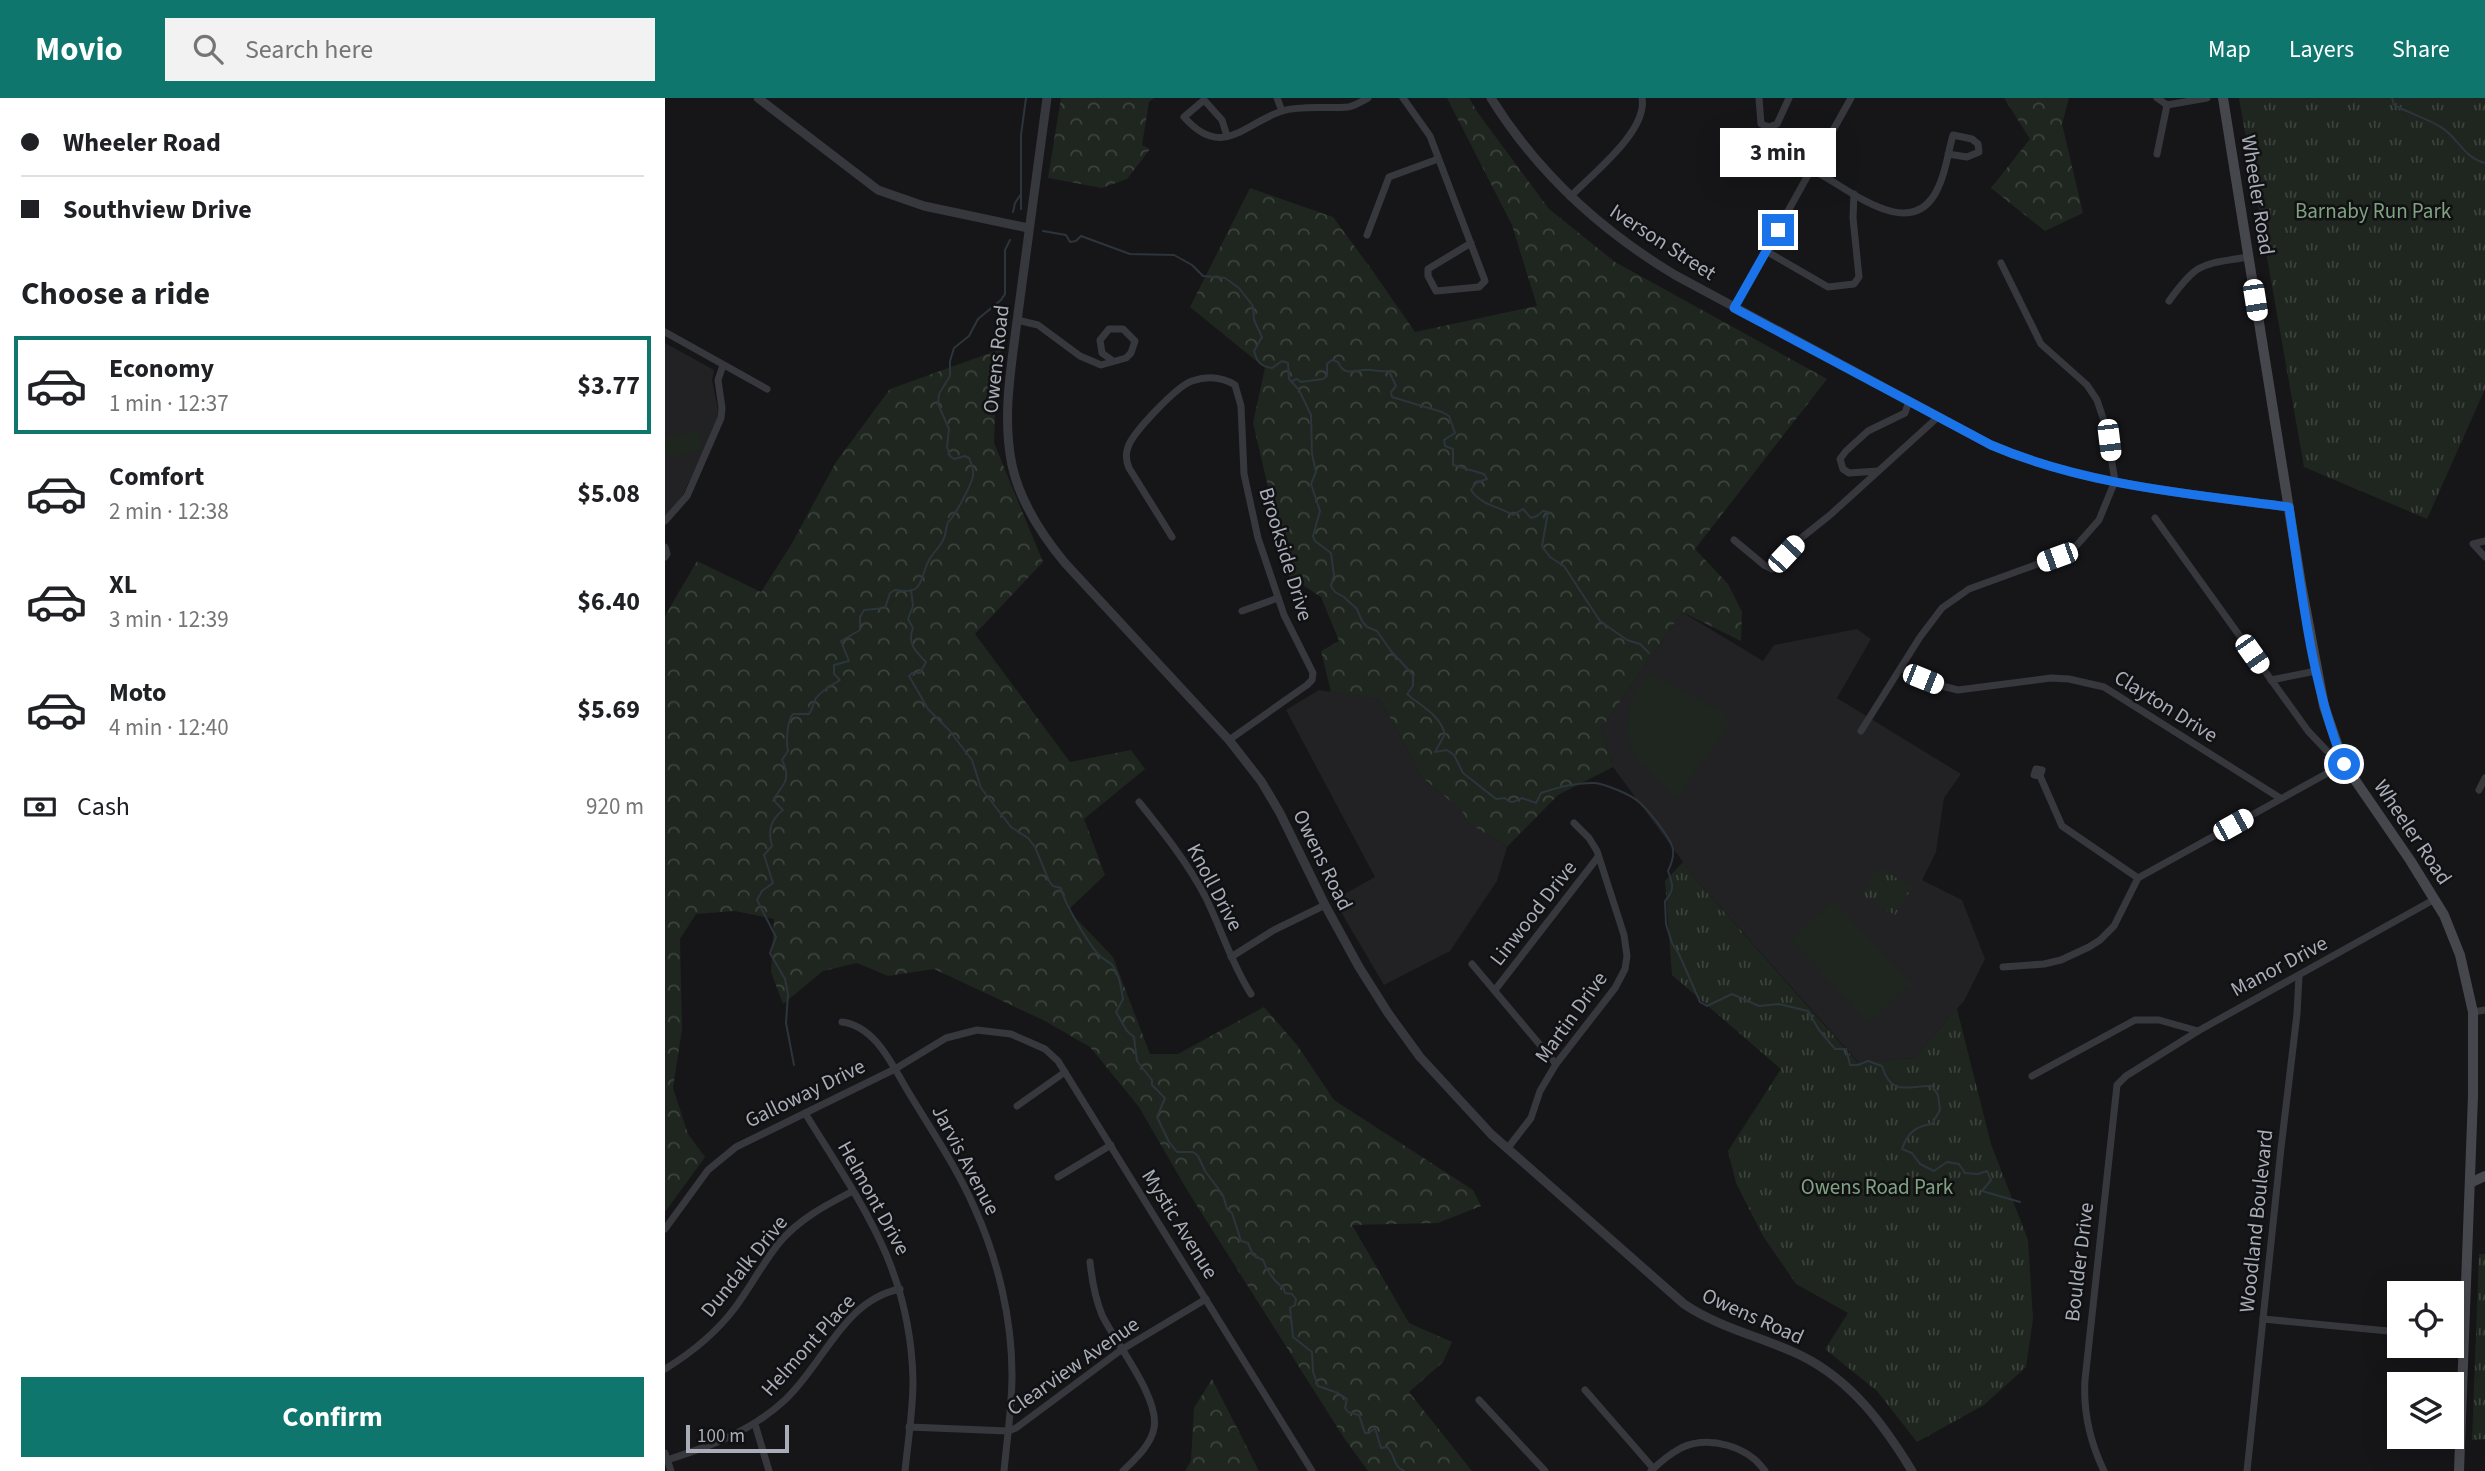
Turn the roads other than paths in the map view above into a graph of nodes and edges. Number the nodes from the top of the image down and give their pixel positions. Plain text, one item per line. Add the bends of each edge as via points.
1 (758, 98) edge
2 (1047, 98) edge
3 (1277, 98) edge
4 (1347, 98) edge
5 (1368, 98) edge
6 (1403, 98) edge
7 (1491, 98) edge
8 (1642, 98) edge
9 (1759, 98) edge
10 (1789, 98) edge
11 (1851, 98) edge
12 (2157, 98) edge
13 (2207, 98) edge
14 (2223, 98) edge
15 (2167, 105) junction
16 (1350, 107) junction
17 (1282, 111) junction
18 (1227, 136) junction
19 (1948, 154) junction
20 (2157, 154) dead end
21 (1438, 159) junction
22 (1813, 170) junction
23 (1854, 194) junction
24 (1570, 197) junction
25 (1028, 228) junction
26 (1367, 235) dead end
27 (1471, 243) junction
28 (1766, 251) junction
29 (2248, 257) junction
30 (2001, 263) dead end
31 (2169, 301) dead end
32 (1734, 308) junction
33 (1017, 320) junction
34 (665, 332) edge
35 (1113, 361) junction
36 (723, 365) junction
37 (767, 389) dead end
38 (1909, 401) junction
39 (1938, 417) junction
40 (1879, 471) junction
41 (2115, 481) junction
42 (2289, 507) junction
43 (2155, 518) dead end
44 (665, 521) edge
45 (1173, 537) dead end
46 (1734, 540) dead end
47 (2485, 541) edge
48 (665, 547) edge
49 (2485, 556) edge
50 (665, 557) edge
51 (1278, 598) junction
52 (1242, 611) dead end
53 (1901, 668) junction
54 (2316, 671) junction
55 (2271, 680) junction
56 (1861, 731) dead end
57 (1229, 740) junction
58 (2326, 750) dead end
59 (2344, 764) junction
60 (2040, 776) dead end
61 (2485, 778) edge
62 (2479, 790) dead end
63 (2280, 798) junction
64 (1139, 803) dead end
65 (1574, 823) dead end
66 (1598, 858) junction
67 (2138, 878) junction
68 (2435, 899) junction
69 (1325, 905) junction
70 (1231, 957) junction
71 (1472, 964) dead end
72 (2003, 967) dead end
73 (2299, 976) junction
74 (1495, 990) junction
75 (1251, 994) dead end
76 (2485, 1010) edge
77 (2473, 1012) junction
78 (842, 1022) dead end
79 (989, 1030) joint
80 (2198, 1031) junction
81 (1556, 1064) junction
82 (2141, 1067) joint
83 (895, 1069) junction
84 (1065, 1072) junction
85 (2032, 1076) dead end
86 (1017, 1106) dead end
87 (804, 1113) junction
88 (1111, 1145) junction
89 (1507, 1149) junction
90 (2485, 1176) edge
91 (1058, 1177) dead end
92 (2470, 1183) junction
93 (853, 1191) junction
94 (665, 1229) edge
95 (1090, 1262) dead end
96 (899, 1289) junction
97 (1206, 1299) junction
98 (2263, 1319) junction
99 (2387, 1331) edge
100 (2464, 1338) edge
101 (1121, 1350) junction
102 (2463, 1358) edge
103 (665, 1368) edge
104 (1585, 1390) dead end
105 (1479, 1400) dead end
106 (755, 1424) junction
107 (909, 1427) junction
108 (1008, 1431) junction
109 (666, 1456) edge
110 (1652, 1470) edge
111 (671, 1471) edge
112 (769, 1471) edge
113 (905, 1471) edge
114 (1004, 1471) edge
115 (1123, 1471) edge
116 (1312, 1471) edge
117 (1545, 1471) edge
118 (1765, 1471) edge
119 (1912, 1471) edge
120 (2104, 1471) edge
121 (2247, 1471) edge
122 (2459, 1471) edge

1 - 25 street via 877,190 906,202
2 - 25 street, Owens Road
3 - 17 street
4 - 16 street
5 - 16 street
6 - 21 street via 1425,128
7 - 24 street, Iverson Street via 1528,151
8 - 24 street via 1641,117 1631,133
9 - 10 street via 1760,120 1769,127 1777,124
11 - 22 street
12 - 15 street
13 - 15 street
14 - 29 main road, Wheeler Road
15 - 20 street
16 - 17 street
17 - 18 street via 1236,136
18 - 18 street via 1197,132 1184,117 1204,100 1222,121
19 - 19 street via 1972,156 1979,148 1972,139 1954,134
19 - 23 street via 1939,187 1919,210 1889,213
21 - 26 street via 1389,177
21 - 27 street
22 - 23 street
22 - 28 street
23 - 28 street via 1859,277 1854,284 1828,287
24 - 32 street, Iverson Street via 1640,254
25 - 33 street, Owens Road
27 - 27 street via 1428,269 1436,291 1479,287 1485,281
28 - 32 street
29 - 31 street via 2197,268
29 - 42 main road, Wheeler Road
30 - 41 street via 2041,344 2081,379 2097,400
32 - 38 street, Iverson Street
33 - 35 street via 1038,325 1094,363
33 - 57 street, Owens Road via 1007,425 1017,481 1033,520 1065,563
34 - 36 street
35 - 35 street via 1102,353 1100,340 1109,329 1120,328 1135,341 1129,356
36 - 37 street
36 - 44 street via 718,380 721,418 683,504
38 - 39 street, Iverson Street
38 - 40 street via 1905,413 1868,432 1840,459 1849,473
39 - 40 street
39 - 41 street, Iverson Street via 2014,455
40 - 46 street via 1772,569
41 - 42 street, Iverson Street
41 - 53 street via 2099,520 2077,545 1953,598 1931,621
42 - 54 main road, Wheeler Road
43 - 55 street
45 - 51 street, Brookside Drive via 1129,468 1129,444 1190,381 1215,378 1235,385 1240,398 1250,508
47 - 49 street via 2473,544
48 - 50 street
51 - 52 street
51 - 57 street, Brookside Drive via 1313,673 1312,680
53 - 56 street
53 - 63 street, Clayton Drive via 1958,690 2051,678 2104,687
54 - 55 street
54 - 59 main road, Wheeler Road
55 - 58 street
57 - 69 street, Owens Road via 1280,813
59 - 63 street
59 - 68 main road, Wheeler Road
60 - 67 street via 2062,826
61 - 62 street
63 - 67 street
64 - 70 street, Knoll Drive via 1205,895
65 - 66 street, Martin Drive via 1590,838
66 - 74 street, Linwood Drive
66 - 81 street, Martin Drive via 1624,936 1625,969
67 - 72 street via 2119,917 2100,940 2061,960
68 - 73 street, Manor Drive
68 - 77 main road, Wheeler Road via 2460,955
69 - 70 street
69 - 89 street, Owens Road via 1388,1013 1420,1057
70 - 75 street, Knoll Drive
71 - 74 street
73 - 80 street, Manor Drive
73 - 98 street, Woodland Boulevard
74 - 81 street
76 - 77 street
77 - 92 main road, Wheeler Road
78 - 83 street, Jarvis Avenue via 871,1037
79 - 83 street, Galloway Drive via 946,1038
79 - 84 street, Mystic Avenue via 1045,1049
80 - 82 street, Manor Drive
80 - 85 street via 2159,1020 2135,1020
81 - 89 street, Martin Drive via 1531,1118
82 - 120 street, Boulder Drive via 2122,1079 2116,1089 2088,1334 2084,1394 2093,1445
83 - 87 street, Galloway Drive
83 - 108 street, Jarvis Avenue via 965,1188 995,1265 1012,1372
84 - 86 street
84 - 88 street, Mystic Avenue
87 - 93 street, Helmont Drive
87 - 94 street, Galloway Drive via 721,1158
88 - 91 street
88 - 97 street, Mystic Avenue
89 - 119 street, Owens Road via 1684,1304 1733,1330 1802,1356 1853,1392 1882,1424
90 - 92 main road
92 - 100 main road, Wheeler Road
93 - 96 street, Helmont Drive via 877,1232
93 - 103 street, Dundalk Drive via 792,1230 724,1321 692,1351
95 - 101 street via 1097,1301
96 - 106 street, Helmont Place via 874,1299 851,1316 788,1397
96 - 107 street, Helmont Drive via 908,1321 913,1381
97 - 101 street, Clearview Avenue
97 - 116 street, Mystic Avenue
98 - 99 street
98 - 121 street, Woodland Boulevard
101 - 108 street, Clearview Avenue
101 - 115 street via 1151,1401 1155,1419 1150,1441
102 - 122 main road, Wheeler Road
104 - 110 street
105 - 117 street
106 - 109 street, Helmont Place via 717,1443
106 - 112 street
107 - 108 street, Clearview Avenue
107 - 113 street, Helmont Drive
108 - 114 street, Jarvis Avenue
109 - 111 street
110 - 118 street via 1683,1447 1709,1443 1739,1450

